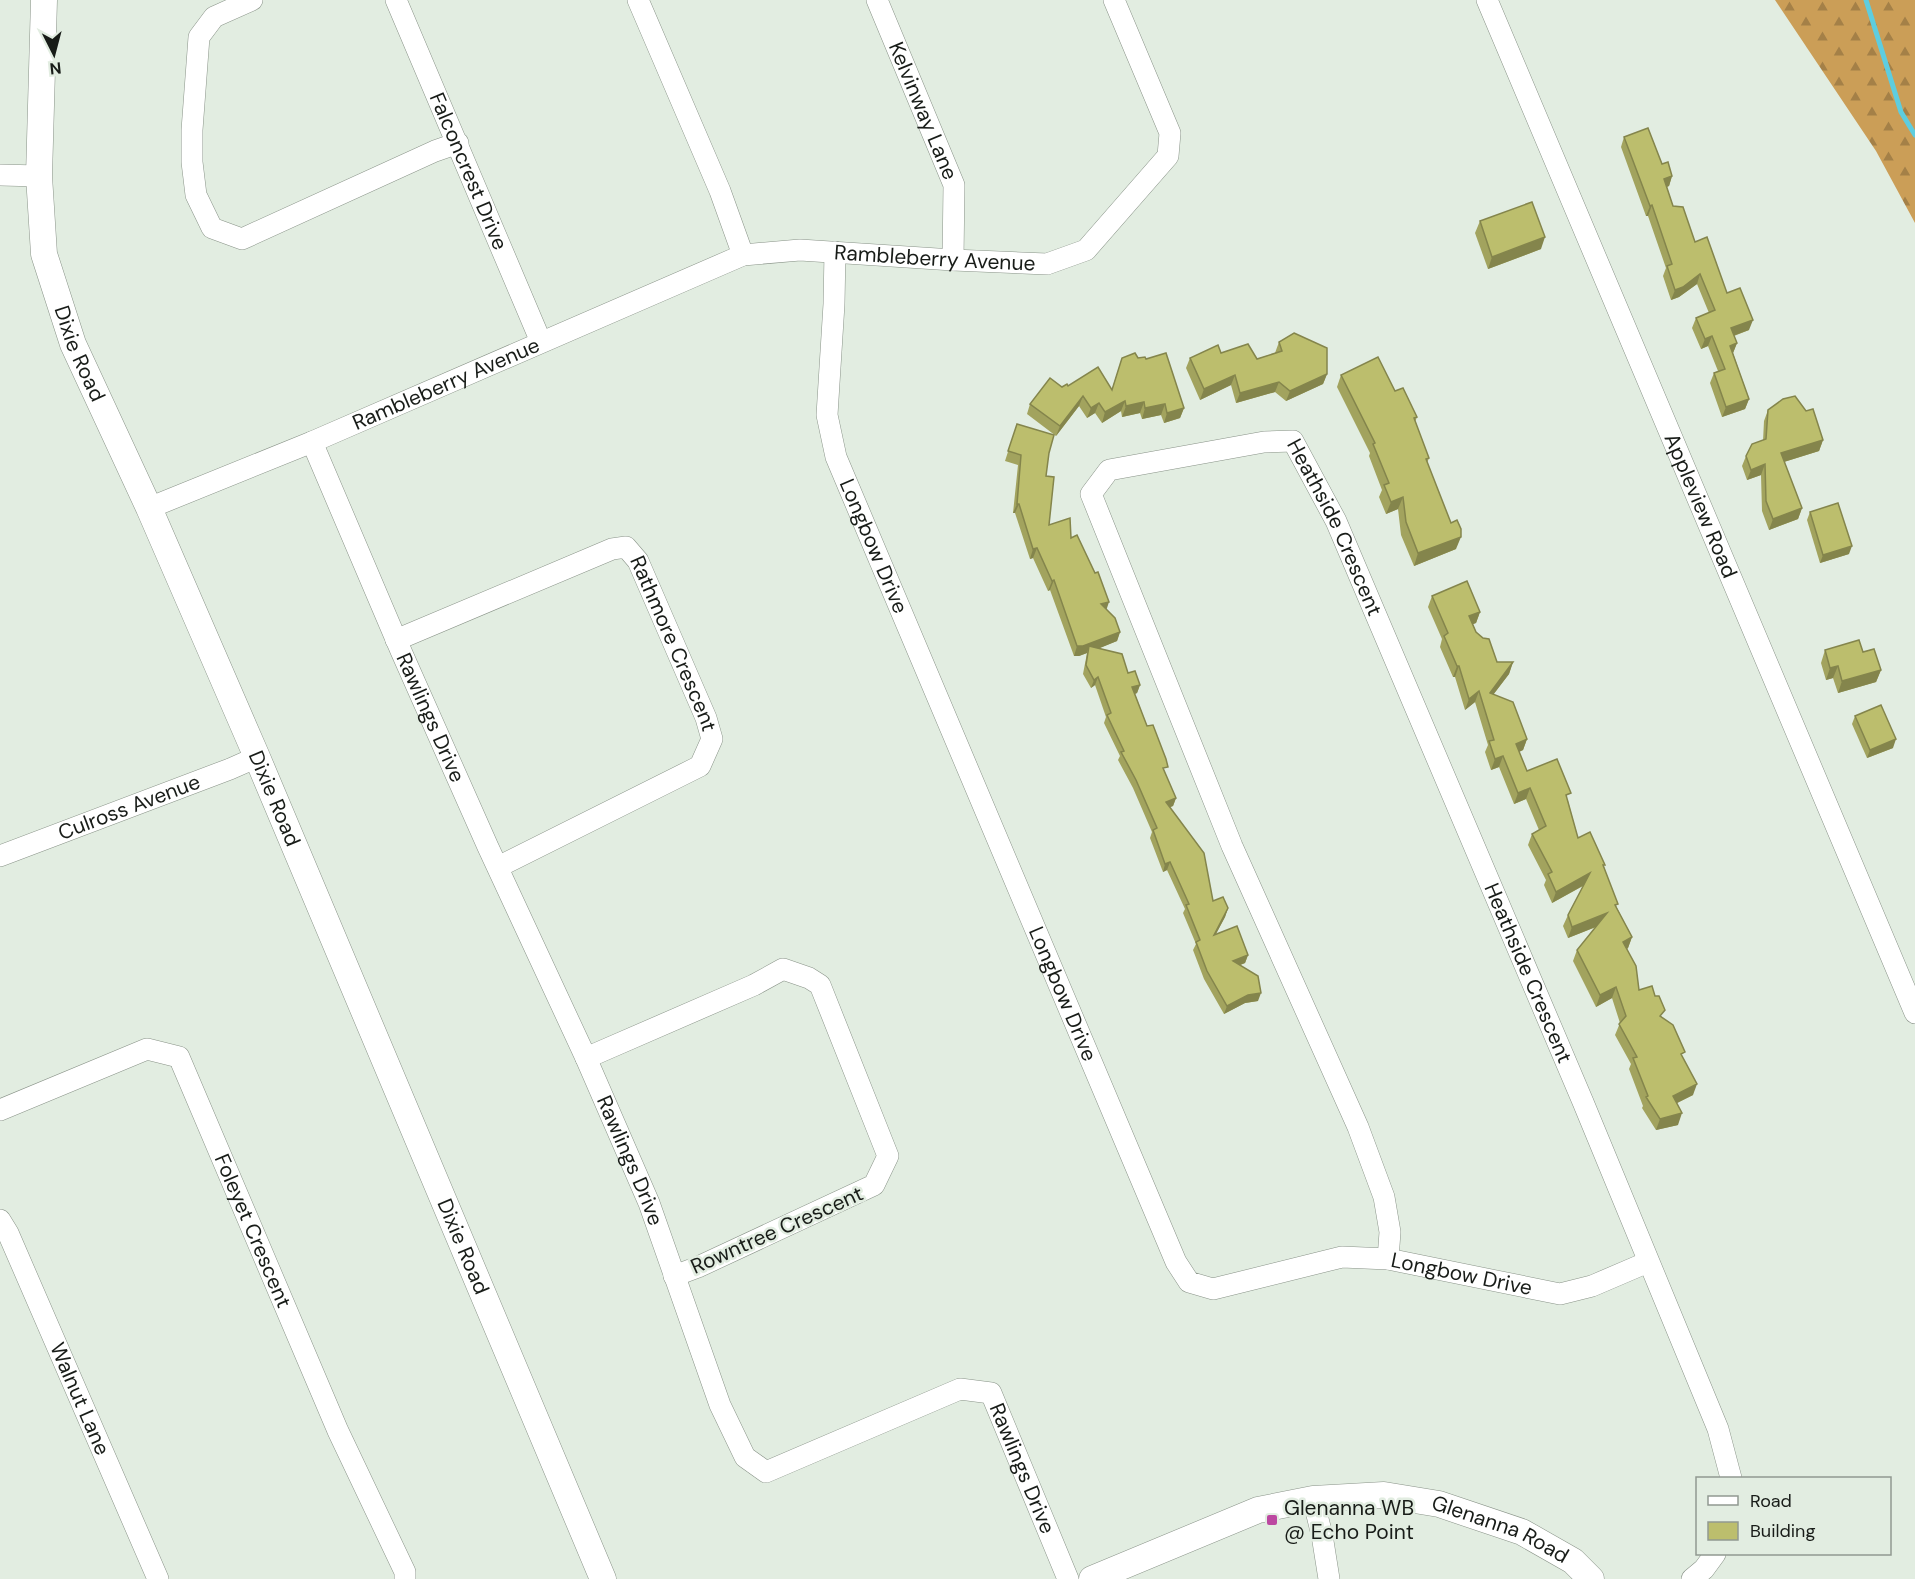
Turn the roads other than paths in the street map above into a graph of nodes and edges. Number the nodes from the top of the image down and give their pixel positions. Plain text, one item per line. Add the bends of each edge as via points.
1 (44, 0) edge
2 (252, 0) edge
3 (396, 0) edge
4 (638, 0) edge
5 (877, 0) edge
6 (1114, 0) edge
7 (1486, 0) edge
8 (458, 143) junction
9 (0, 175) edge
10 (39, 176) junction
11 (835, 252) junction
12 (743, 255) junction
13 (953, 260) junction
14 (542, 342) junction
15 (312, 442) junction
16 (149, 508) junction
17 (396, 640) junction
18 (257, 757) junction
19 (0, 856) edge
20 (498, 867) junction
21 (1915, 1013) edge
22 (586, 1058) junction
23 (0, 1110) edge
24 (0, 1220) edge
25 (1388, 1259) junction
26 (1648, 1262) junction
27 (674, 1276) junction
28 (1730, 1477) edge
29 (1313, 1499) junction
30 (1714, 1555) edge
31 (158, 1579) edge
32 (405, 1579) edge
33 (603, 1579) edge
34 (1068, 1579) edge
35 (1092, 1579) edge
36 (1329, 1579) edge
37 (1591, 1579) edge
38 (1692, 1579) edge

1 - 10 street, Dixie Road
2 - 8 street via 214,17 199,37 192,162 196,195 212,228 242,239
3 - 8 street, Falconcrest Drive
4 - 12 street via 720,191
5 - 13 street, Kelvinway Lane via 954,185
6 - 13 street, Rambleberry Avenue via 1170,133 1168,156 1086,250 1047,264
7 - 21 street, Appleview Road
8 - 14 street, Falconcrest Drive
9 - 10 street
10 - 16 street, Dixie Road via 44,254 73,344
11 - 12 street, Rambleberry Avenue via 800,250
11 - 13 street, Rambleberry Avenue
11 - 25 street, Longbow Drive via 827,415 836,457 1176,1262 1189,1282 1213,1289 1342,1257
12 - 14 street, Rambleberry Avenue
14 - 15 street, Rambleberry Avenue
15 - 16 street, Rambleberry Avenue
15 - 17 street, Rawlings Drive
16 - 18 street, Dixie Road
17 - 20 street, Rawlings Drive
17 - 20 street, Rathmore Crescent via 612,549 626,547 638,561 712,740 700,766
18 - 19 street, Culross Avenue
18 - 33 street, Dixie Road
20 - 22 street, Rawlings Drive
22 - 27 street, Rawlings Drive via 649,1203
22 - 27 street, Rowntree Crescent via 783,969 820,985 888,1156 874,1185
23 - 32 street, Foleyet Crescent via 147,1049 179,1057
24 - 31 street, Walnut Lane
25 - 26 street, Longbow Drive via 1560,1294 1592,1286
25 - 26 street, Heathside Crescent via 1390,1232 1384,1197 1358,1127 1232,846 1091,494 1109,470 1264,442 1293,441 1341,531
26 - 28 street, Heathside Crescent via 1718,1429
27 - 34 street, Rawlings Drive via 720,1405 745,1457 766,1472 960,1389 991,1393
29 - 35 street, Glenanna Road via 1258,1510
29 - 36 street
29 - 37 street, Glenanna Road via 1384,1495 1439,1504 1522,1532 1573,1561
30 - 38 street

